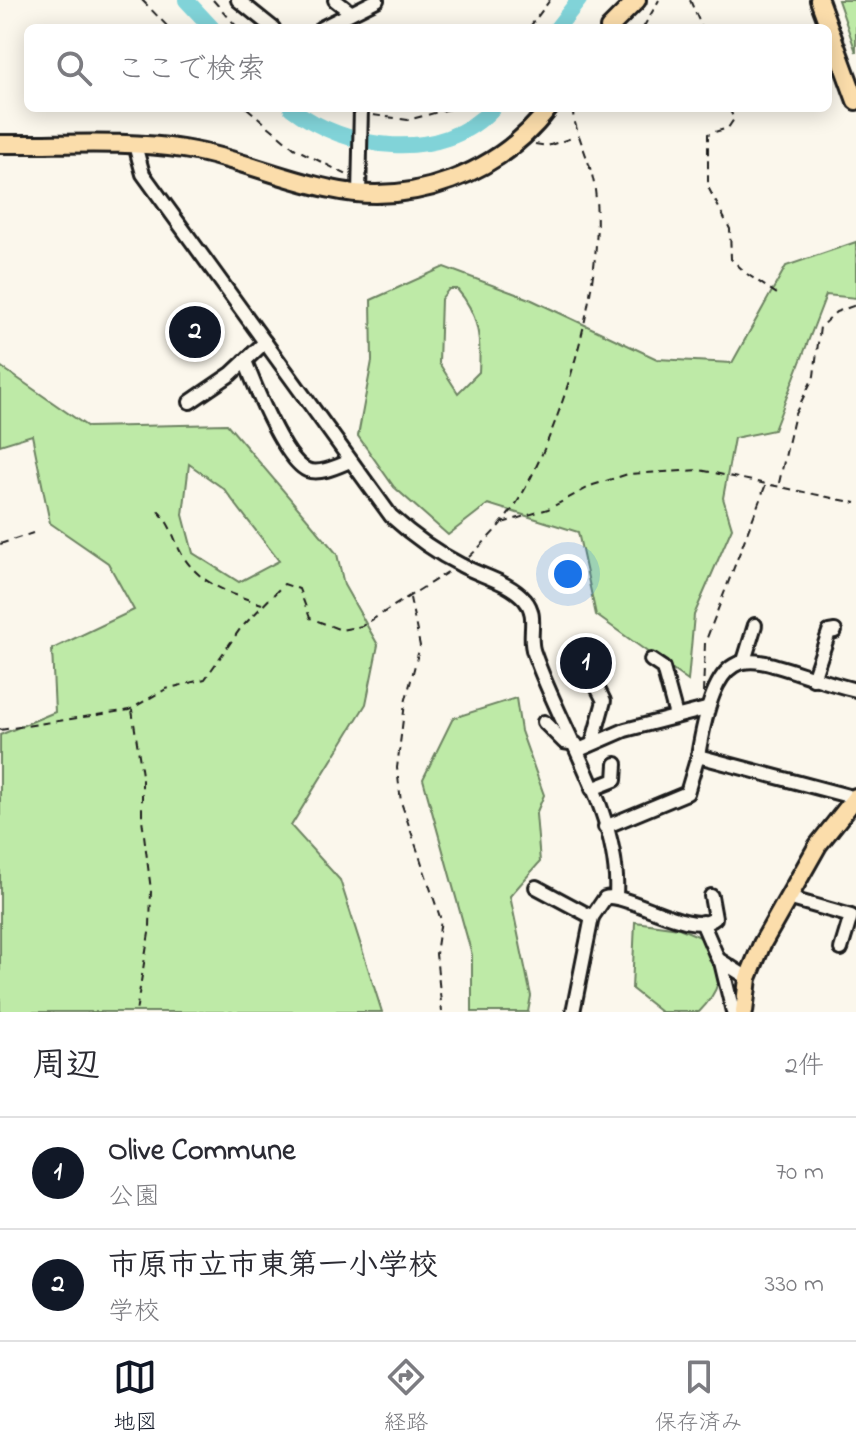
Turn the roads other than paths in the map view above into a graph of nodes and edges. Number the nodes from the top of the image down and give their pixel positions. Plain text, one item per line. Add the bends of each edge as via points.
1 (238, 0) edge
2 (335, 0) edge
3 (377, 0) edge
4 (637, 0) edge
5 (819, 0) edge
6 (349, 11) junction
7 (268, 24) edge
8 (328, 24) edge
9 (613, 24) edge
10 (828, 24) edge
11 (832, 35) edge
12 (856, 101) edge
13 (362, 112) edge
14 (545, 112) edge
15 (0, 144) edge
16 (135, 145) junction
17 (357, 182) junction
18 (265, 342) junction
19 (245, 361) junction
20 (190, 402) dead end
21 (350, 461) junction
22 (755, 625) dead end
23 (835, 631) dead end
24 (651, 660) dead end
25 (744, 661) junction
26 (813, 679) junction
27 (597, 687) dead end
28 (856, 690) edge
29 (706, 709) junction
30 (676, 716) junction
31 (544, 722) dead end
32 (593, 741) junction
33 (577, 747) junction
34 (698, 756) junction
35 (616, 764) dead end
36 (592, 789) junction
37 (856, 798) edge
38 (605, 827) junction
39 (536, 887) dead end
40 (616, 895) junction
41 (711, 896) dead end
42 (788, 898) junction
43 (592, 917) junction
44 (709, 920) junction
45 (841, 949) dead end
46 (721, 962) junction
47 (748, 978) junction
48 (573, 1012) edge
49 (733, 1012) edge
50 (744, 1012) edge

1 - 7 street
2 - 6 street
3 - 6 street
4 - 9 main road
5 - 10 main road
6 - 8 street
11 - 12 main road
13 - 17 street
14 - 17 main road via 497,157 457,178 404,192
15 - 16 main road
16 - 17 main road via 209,154 330,189
16 - 18 street via 143,174
18 - 19 street
18 - 21 street
19 - 20 street
19 - 21 street via 274,428 303,467 315,471
21 - 33 street via 391,516 416,537 529,604 532,650
22 - 25 street
23 - 26 street via 829,632
24 - 30 street via 663,668
25 - 26 street via 768,662
25 - 29 street via 723,673
26 - 28 street
27 - 32 street via 604,701
29 - 30 street
29 - 34 street
30 - 32 street
31 - 33 street
32 - 33 street
33 - 36 street
34 - 37 street
34 - 38 street via 687,793
35 - 36 street via 615,780
36 - 38 street
37 - 42 main road via 824,835
38 - 40 street via 617,875
39 - 43 street
40 - 43 street via 605,898
40 - 44 street via 646,910
41 - 44 street
42 - 45 street via 851,916
42 - 47 main road
43 - 48 street
44 - 46 street
46 - 47 street
46 - 49 street
47 - 50 main road

